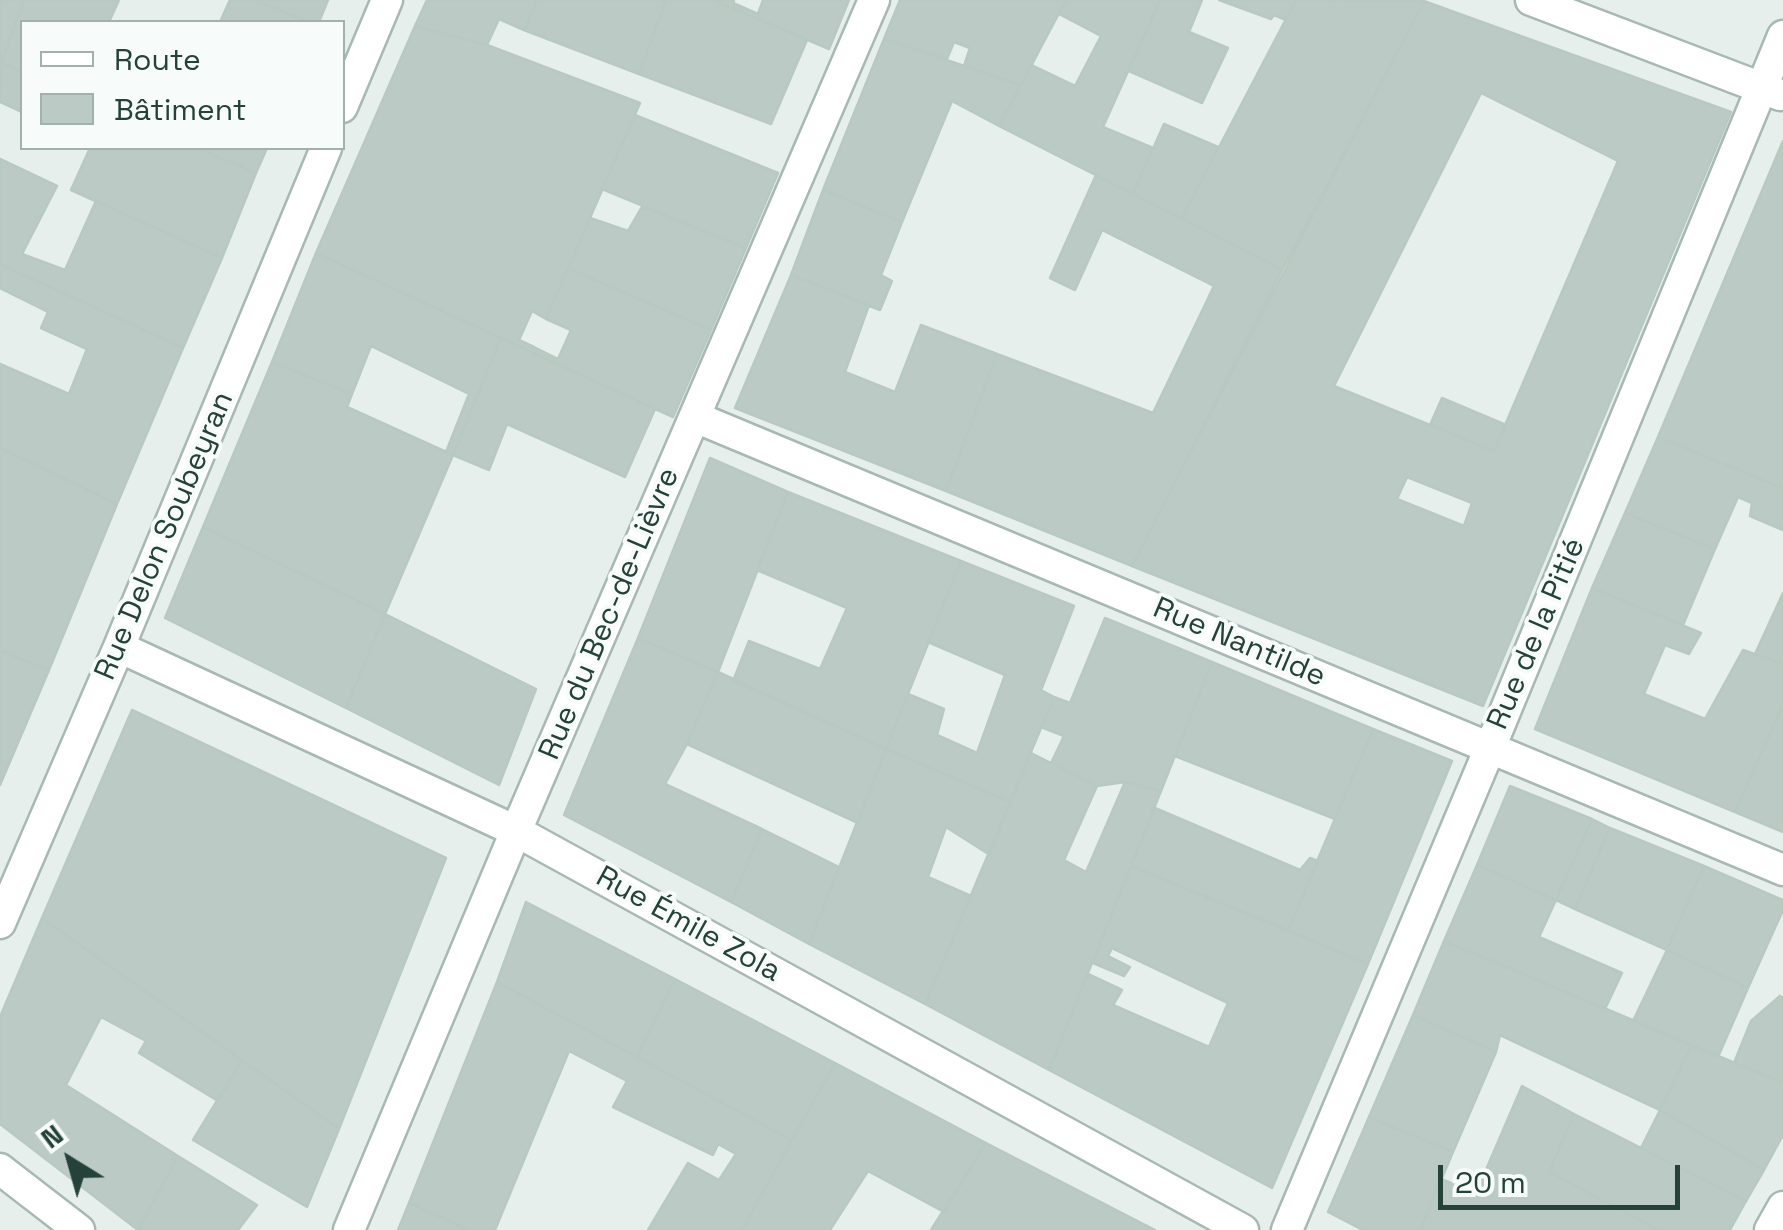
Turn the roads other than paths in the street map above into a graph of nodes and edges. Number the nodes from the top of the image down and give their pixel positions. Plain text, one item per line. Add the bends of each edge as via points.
1 (387, 0) edge
2 (874, 0) edge
3 (1531, 0) edge
4 (1783, 36) edge
5 (1774, 92) edge
6 (345, 100) edge
7 (325, 150) edge
8 (695, 417) junction
9 (119, 648) junction
10 (1490, 748) junction
11 (516, 831) junction
12 (1783, 870) edge
13 (0, 923) edge
14 (0, 1169) edge
15 (1783, 1207) edge
16 (79, 1230) edge
17 (349, 1230) edge
18 (1243, 1230) edge
19 (1286, 1230) edge
20 (1770, 1230) edge

1 - 6 street
2 - 8 street, Rue du Bec-de-Lièvre
3 - 5 street
4 - 5 street, Rue de la Pitié
5 - 10 street, Rue de la Pitié
7 - 9 street, Rue Delon Soubeyran
8 - 10 street, Rue Nantilde
8 - 11 street, Rue du Bec-de-Lièvre
9 - 11 street, Rue Émile Zola
9 - 13 street, Rue Delon Soubeyran
10 - 12 street, Rue Nantilde
10 - 19 street, Rue de la Pitié
11 - 17 street, Rue du Bec-de-Lièvre
11 - 18 street, Rue Émile Zola
14 - 16 street
15 - 20 street

